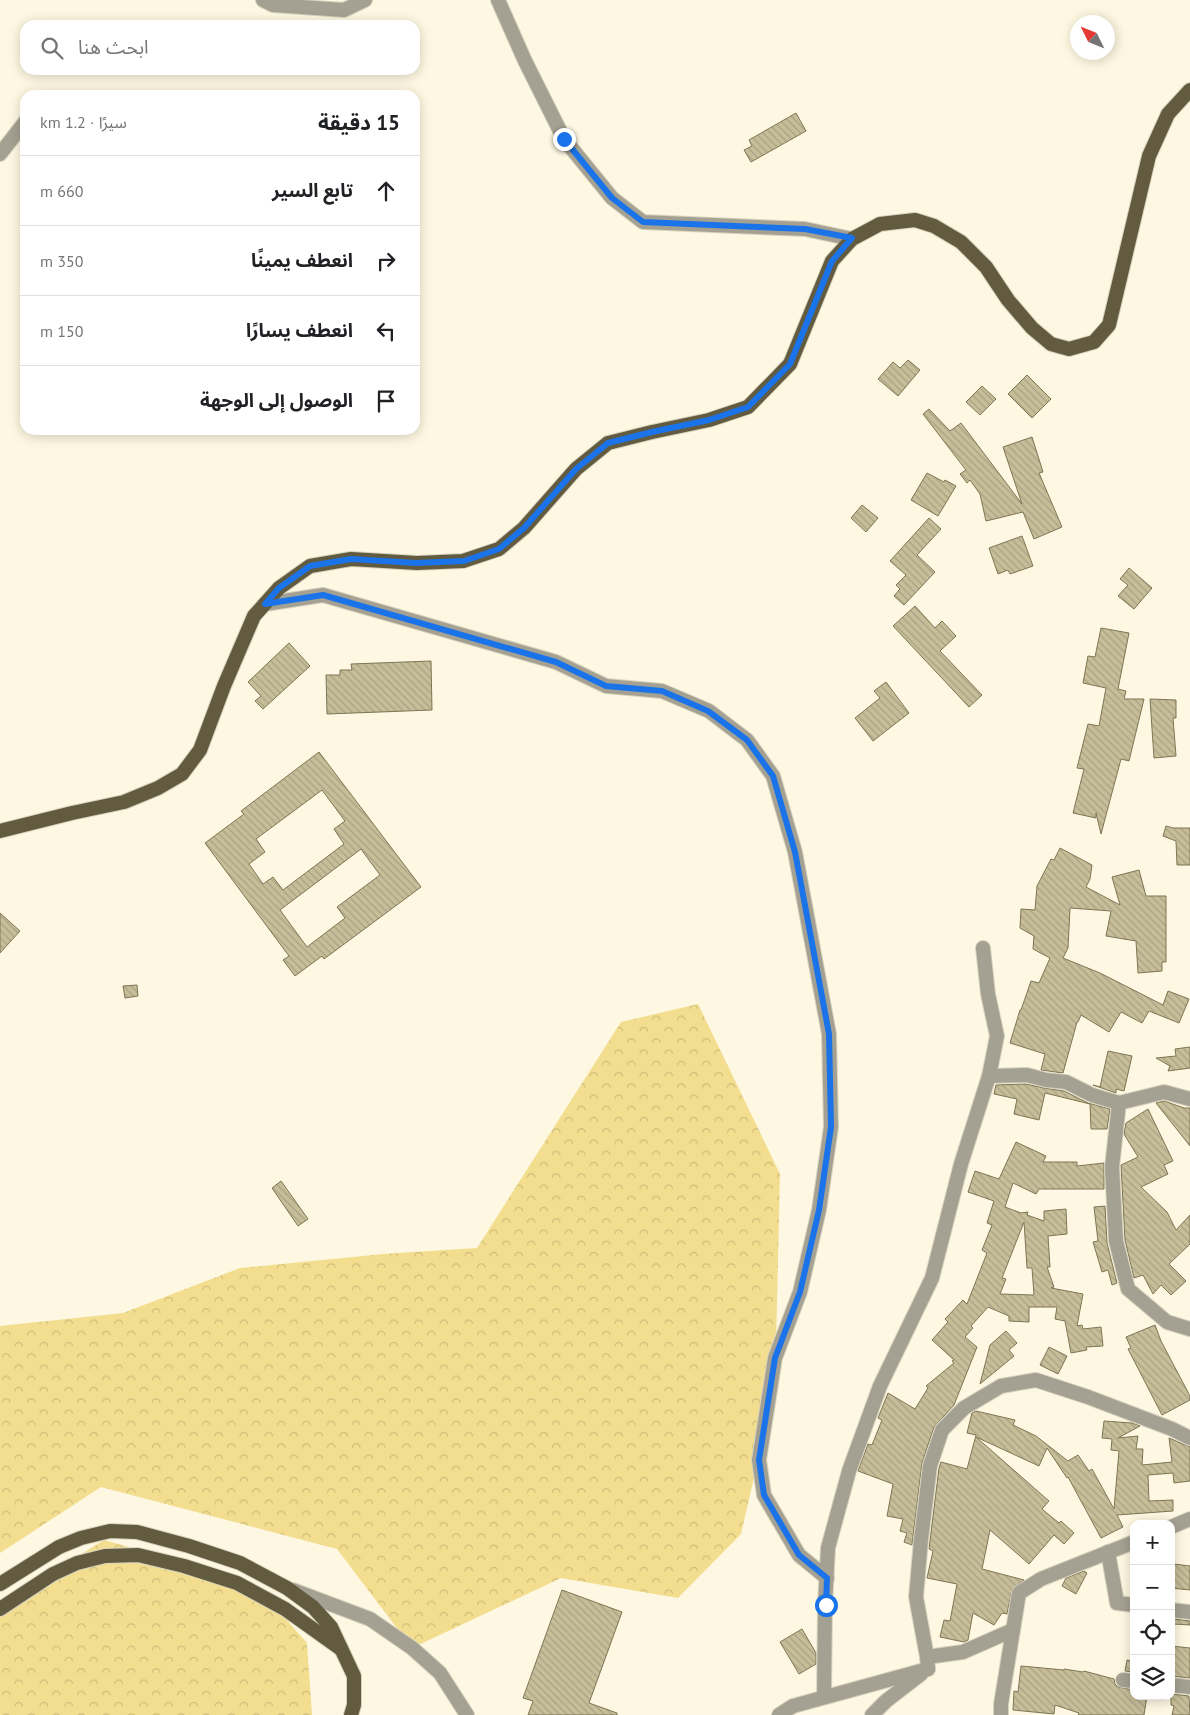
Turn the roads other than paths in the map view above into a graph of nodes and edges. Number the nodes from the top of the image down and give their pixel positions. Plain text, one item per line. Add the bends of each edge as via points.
1 (263, 0) edge
2 (365, 0) edge
3 (498, 0) edge
4 (1190, 90) edge
5 (20, 128) edge
6 (0, 154) edge
7 (852, 238) junction
8 (265, 604) junction
9 (0, 831) edge
10 (983, 948) dead end
11 (989, 1076) junction
12 (1190, 1099) edge
13 (1119, 1103) junction
14 (1190, 1329) edge
15 (1190, 1438) edge
16 (1190, 1519) edge
17 (1175, 1525) edge
18 (1130, 1544) edge
19 (1108, 1552) junction
20 (827, 1578) junction
21 (0, 1584) edge
22 (288, 1588) junction
23 (1130, 1605) edge
24 (0, 1609) edge
25 (1175, 1610) edge
26 (1190, 1612) edge
27 (1013, 1630) junction
28 (343, 1651) junction
29 (928, 1663) junction
30 (1175, 1685) edge
31 (1190, 1687) edge
32 (824, 1697) junction
33 (351, 1715) edge
34 (467, 1715) edge
35 (779, 1715) edge
36 (872, 1715) edge
37 (1001, 1715) edge

1 - 2 street via 273,5 344,10
3 - 7 street via 564,139 612,198 643,222 805,229
4 - 7 main road via 1168,114 1149,156 1109,325 1094,342 1070,349 1051,344 1008,300 986,267 961,242 934,226 915,220 880,224
5 - 6 street
7 - 8 main road via 832,261 790,364 748,407 709,420 608,443 576,469 524,528 499,549 464,561 416,563 351,559 310,566 279,588
8 - 9 main road via 254,616 200,750 182,774 124,802
8 - 20 street via 323,595 556,662 606,686 662,691 708,711 747,740 773,776 795,852 829,1034 831,1127 819,1210 800,1292 775,1358 759,1460 764,1495 799,1555
10 - 11 street via 997,1036
11 - 13 street via 1027,1075 1066,1082 1092,1095
11 - 20 street via 961,1164 932,1278 880,1386 849,1472 828,1548
12 - 13 street via 1164,1092
13 - 14 street via 1112,1167 1116,1241 1128,1289 1168,1322
15 - 29 street via 1036,1380 1000,1386 964,1408 942,1430 930,1466 916,1597
16 - 17 street
18 - 19 street
19 - 23 street via 1117,1603
19 - 27 street via 1041,1579 1019,1593
20 - 32 street
21 - 22 main road via 59,1547 110,1531 137,1532 189,1546 240,1563
22 - 28 main road via 331,1626
22 - 34 street via 370,1619 412,1648 440,1673
24 - 28 main road via 53,1574 77,1563 105,1556 138,1555 237,1583 285,1609
25 - 26 street
27 - 29 street
27 - 37 street
28 - 33 main road via 354,1676
29 - 32 street
29 - 36 street
30 - 31 street
32 - 35 street via 793,1706

